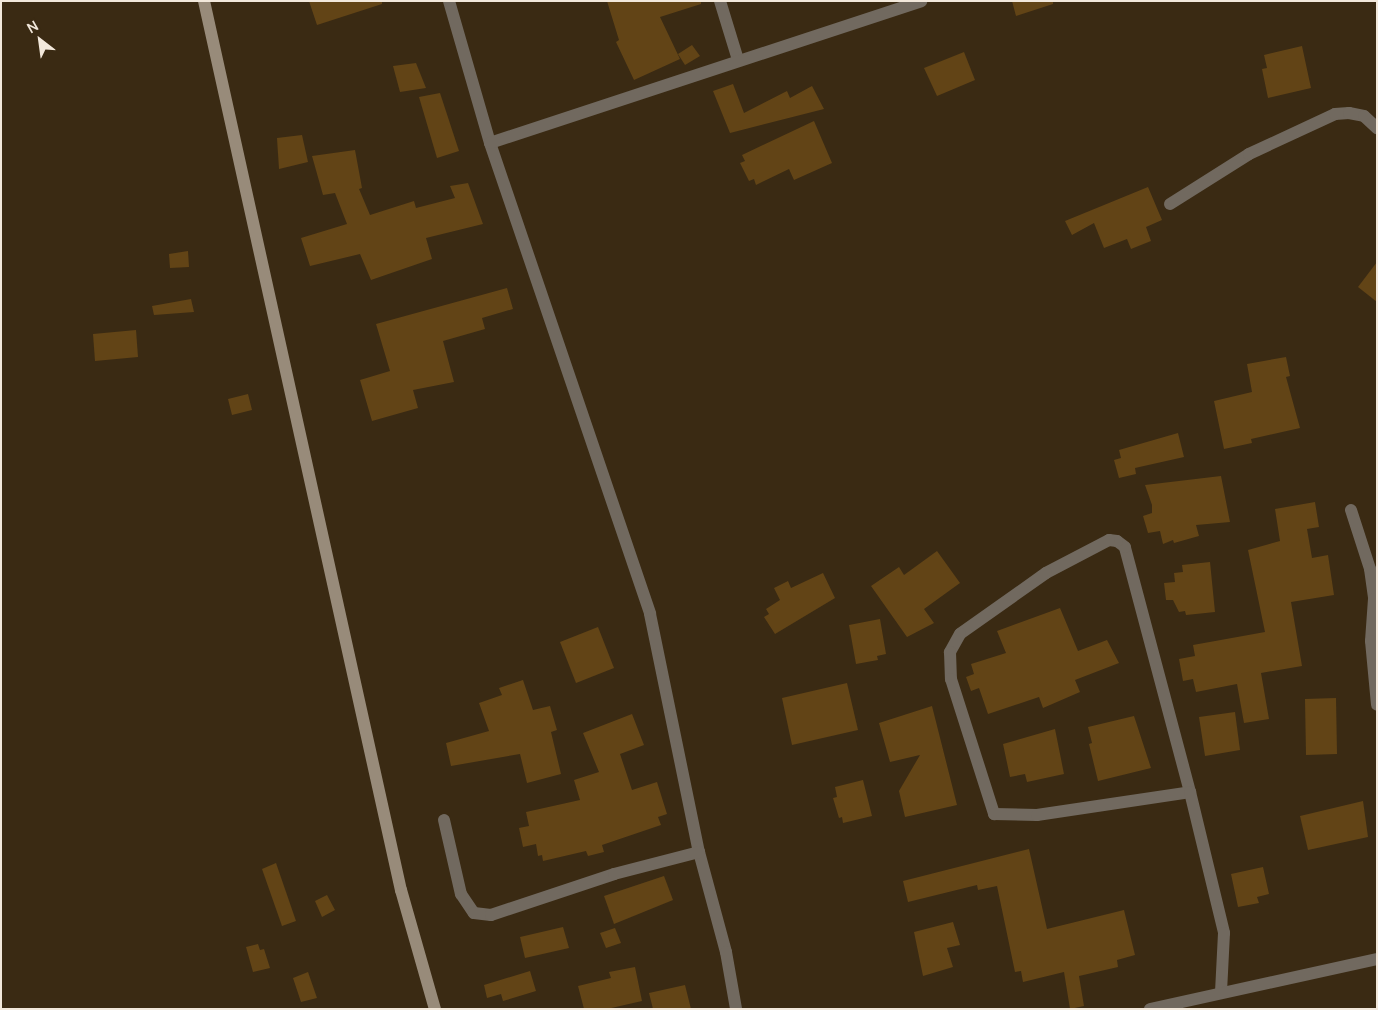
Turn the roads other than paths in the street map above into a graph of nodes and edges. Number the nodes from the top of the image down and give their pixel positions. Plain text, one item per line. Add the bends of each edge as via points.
1 (204, 1) edge
2 (449, 1) edge
3 (720, 1) edge
4 (921, 1) edge
5 (738, 60) junction
6 (1377, 128) edge
7 (490, 144) junction
8 (1170, 204) dead end
9 (1351, 510) dead end
10 (1377, 705) edge
11 (1190, 792) junction
12 (444, 820) dead end
13 (699, 852) junction
14 (1377, 959) edge
15 (1221, 992) junction
16 (435, 1009) edge
17 (736, 1009) edge
18 (1150, 1009) edge

1 - 16 main road via 399,880
2 - 7 street
3 - 5 street
4 - 5 street
5 - 7 street
6 - 8 street via 1364,116 1349,112 1335,114 1249,154
7 - 13 street via 650,614
9 - 10 street via 1370,569 1374,600 1371,641
11 - 11 street via 1126,547 1109,540 1046,573 960,634 950,652 951,678 994,814 1036,815
11 - 15 street via 1224,933
12 - 13 street via 461,894 474,913 491,915 622,871
13 - 17 street via 726,952
14 - 15 street
15 - 18 street

